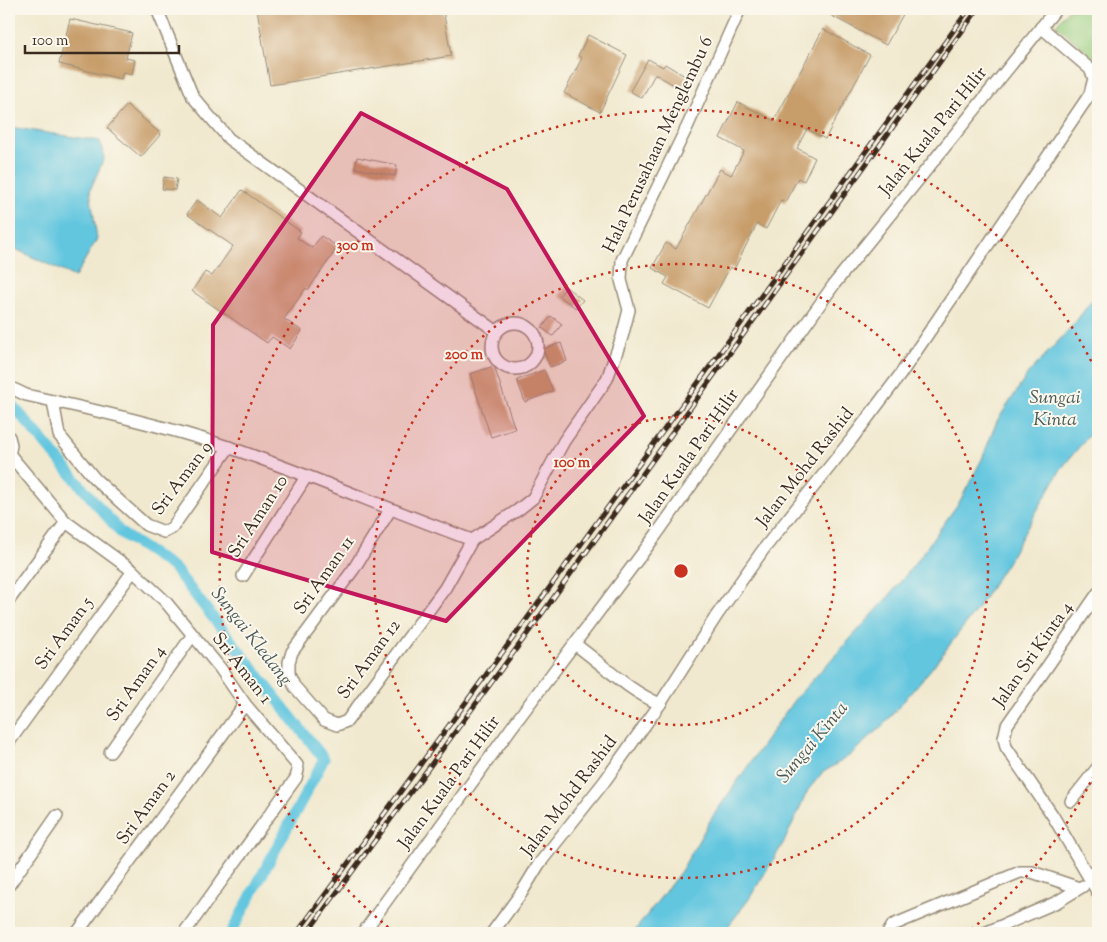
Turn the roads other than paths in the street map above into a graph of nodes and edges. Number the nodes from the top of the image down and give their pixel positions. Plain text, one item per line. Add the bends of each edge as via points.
1 (158, 9) edge
2 (740, 9) edge
3 (1056, 9) edge
4 (1041, 27) junction
5 (496, 331) junction
6 (9, 386) edge
7 (52, 401) junction
8 (9, 437) edge
9 (229, 447) junction
10 (9, 455) edge
11 (306, 477) junction
12 (390, 510) junction
13 (66, 522) junction
14 (472, 540) junction
15 (133, 571) junction
16 (243, 576) dead end
17 (1098, 593) edge
18 (9, 600) edge
19 (192, 636) junction
20 (576, 645) junction
21 (289, 662) joint
22 (245, 704) junction
23 (660, 704) junction
24 (9, 742) edge
25 (110, 752) dead end
26 (1098, 767) edge
27 (1071, 801) dead end
28 (57, 816) dead end
29 (1091, 882) junction
30 (9, 885) edge
31 (1079, 888) junction
32 (1098, 893) edge
33 (77, 933) edge
34 (184, 933) edge
35 (363, 933) edge
36 (492, 933) edge
37 (888, 933) edge
38 (985, 933) edge

1 - 5 street via 193,97 229,139
2 - 14 street, Hala Perusahaan Menglembu 6 via 622,260 621,280 629,310 607,379 564,441 533,498
3 - 4 street, Jalan Kuala Pari Hilir
4 - 20 street, Jalan Kuala Pari Hilir via 834,283
4 - 23 street, Jalan Mohd Rashid via 1090,69 1094,78 1090,94 924,341 851,440 763,550
5 - 5 street via 506,324 518,322 529,327 536,337 538,349 533,360 524,367 511,369 500,364 493,354 491,342
6 - 7 street via 26,395
7 - 9 street via 170,428
7 - 9 street, Sri Aman 9 via 60,435 94,479 146,525 164,532 172,528
8 - 10 street
9 - 11 street
10 - 13 street, Sri Aman 1
11 - 12 street
11 - 16 street, Sri Aman 10
12 - 14 street
12 - 21 street, Sri Aman 11 via 353,570 292,652
13 - 15 street, Sri Aman 1
13 - 18 street
14 - 21 street, Sri Aman 12 via 445,588 347,721 337,725 324,720 295,687 289,674
15 - 19 street, Sri Aman 1 via 166,601
15 - 24 street, Sri Aman 5
17 - 29 street, Jalan Sri Kinta 4 via 1007,725 1004,738 1006,747 1053,816
19 - 22 street, Sri Aman 1
19 - 25 street, Sri Aman 4
20 - 23 street via 628,687
20 - 35 street, Jalan Kuala Pari Hilir via 500,743
22 - 33 street, Sri Aman 2
22 - 34 street, Sri Aman 1 via 296,765 296,778
23 - 36 street, Jalan Mohd Rashid via 539,864
26 - 27 street
28 - 30 street
29 - 31 street
29 - 32 street, Jalan Sri Kinta 4
31 - 37 street via 1032,872 1020,872 894,925
31 - 38 street via 1057,902

